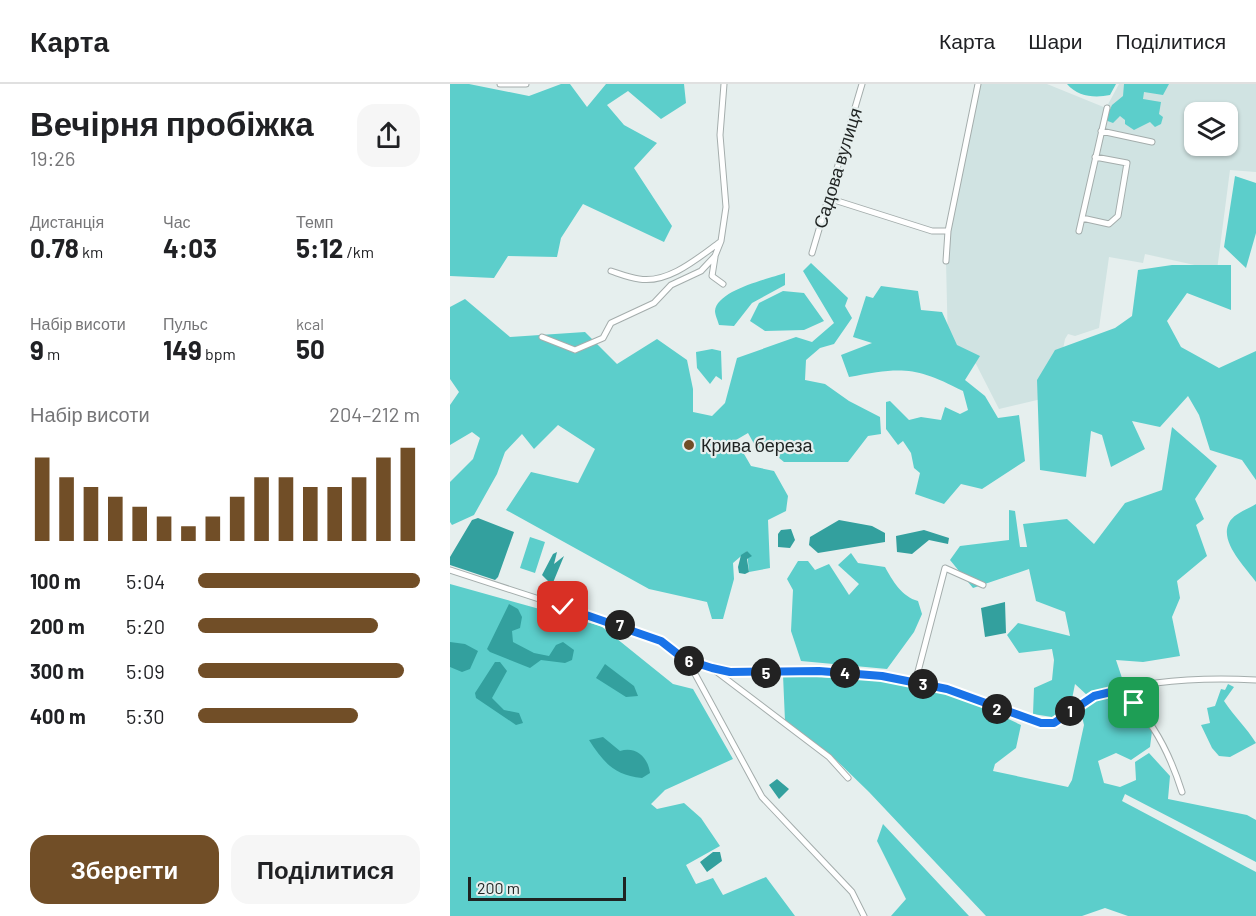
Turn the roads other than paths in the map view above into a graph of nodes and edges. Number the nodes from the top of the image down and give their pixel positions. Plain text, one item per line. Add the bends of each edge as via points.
1 (500, 84) edge
2 (526, 84) edge
3 (724, 84) edge
4 (862, 84) edge
5 (978, 84) edge
6 (1107, 108) dead end
7 (1101, 131) junction
8 (1152, 142) dead end
9 (1095, 157) junction
10 (828, 198) junction
11 (1082, 218) junction
12 (948, 231) junction
13 (1079, 231) dead end
14 (721, 241) junction
15 (812, 253) dead end
16 (715, 256) junction
17 (946, 261) dead end
18 (611, 271) dead end
19 (723, 284) dead end
20 (543, 337) dead end
21 (450, 570) edge
22 (984, 585) dead end
23 (684, 659) junction
24 (709, 667) junction
25 (696, 676) junction
26 (1256, 680) edge
27 (915, 683) junction
28 (1128, 688) junction
29 (848, 778) dead end
30 (1182, 792) dead end
31 (864, 916) edge

1 - 2 street
3 - 14 street via 720,135 726,207
4 - 10 street, Садова вулиця
5 - 12 street
6 - 7 street
7 - 8 street
7 - 9 street
9 - 11 street
9 - 11 street via 1127,163 1118,216 1109,224
10 - 12 street via 932,231
10 - 15 street, Садова вулиця
11 - 13 street
12 - 17 street
14 - 16 street
14 - 18 street via 678,271 655,279 640,280
16 - 19 street via 712,276
16 - 20 street via 701,271 671,285 654,303 611,323 603,338 575,350
21 - 23 street via 661,641
22 - 27 street via 945,568
23 - 24 street
23 - 25 street
24 - 25 street
24 - 27 street via 779,674 819,671
24 - 29 street via 829,757
25 - 31 street via 762,797 852,892
26 - 28 street via 1180,680
27 - 28 street via 947,689 1041,723 1054,723 1094,696
28 - 30 street via 1170,760

